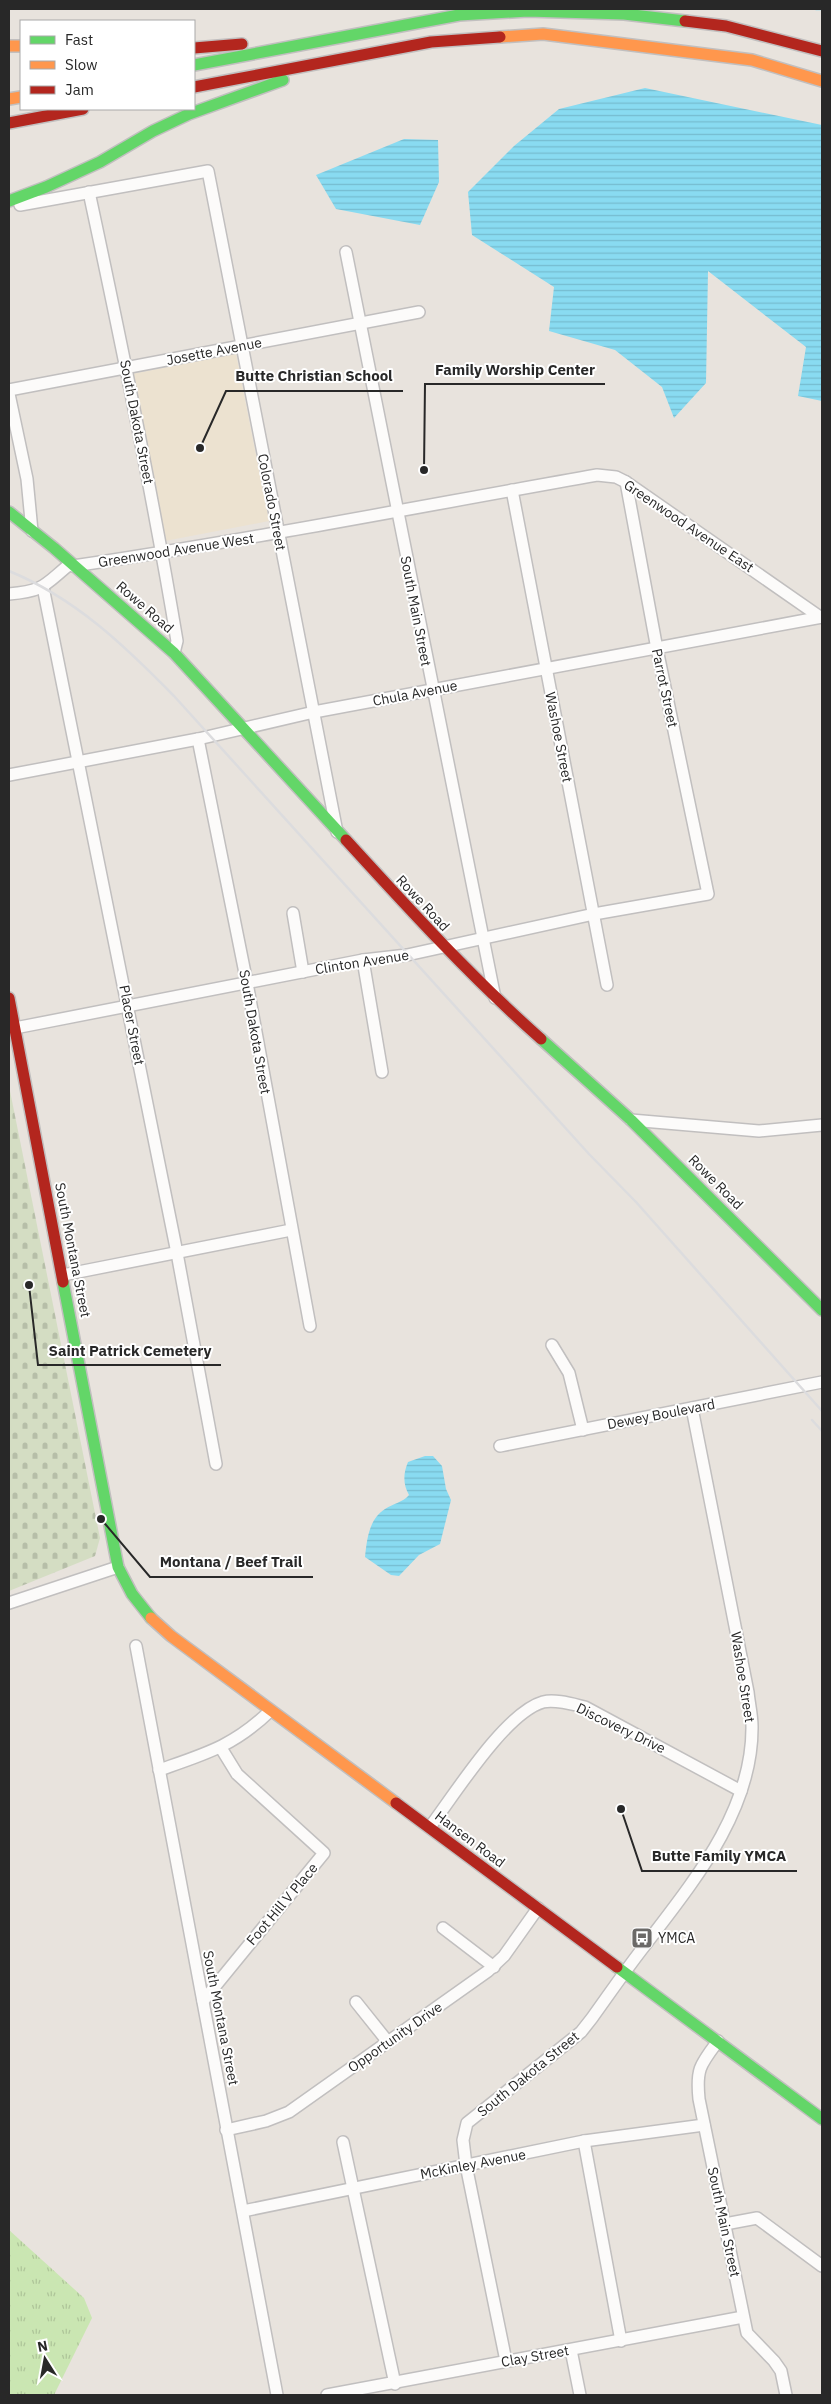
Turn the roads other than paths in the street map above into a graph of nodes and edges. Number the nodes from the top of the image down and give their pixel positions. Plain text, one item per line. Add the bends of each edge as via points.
1 (370, 31) junction
2 (195, 48) edge
3 (822, 51) edge
4 (346, 58) junction
5 (195, 64) edge
6 (822, 81) edge
7 (195, 87) edge
8 (78, 110) edge
9 (9, 123) edge
10 (89, 192) junction
11 (9, 201) edge
12 (9, 207) edge
13 (346, 252) dead end
14 (420, 312) dead end
15 (360, 324) junction
16 (243, 345) junction
17 (128, 368) junction
18 (9, 390) edge
19 (9, 394) edge
20 (626, 482) junction
21 (512, 490) junction
22 (396, 510) junction
23 (9, 512) edge
24 (32, 531) junction
25 (278, 534) junction
26 (162, 553) junction
27 (71, 565) junction
28 (43, 587) junction
29 (9, 594) edge
30 (821, 617) edge
31 (657, 649) junction
32 (174, 653) junction
33 (546, 668) junction
34 (432, 690) junction
35 (314, 712) junction
36 (244, 728) junction
37 (198, 739) junction
38 (79, 762) junction
39 (9, 775) edge
40 (338, 833) junction
41 (708, 894) joint
42 (293, 913) dead end
43 (594, 914) junction
44 (483, 938) junction
45 (444, 947) junction
46 (363, 960) junction
47 (304, 972) junction
48 (247, 983) junction
49 (607, 984) dead end
50 (9, 998) edge
51 (495, 998) junction
52 (128, 1006) junction
53 (15, 1028) junction
54 (382, 1072) dead end
55 (631, 1120) junction
56 (822, 1125) edge
57 (291, 1230) junction
58 (177, 1253) junction
59 (63, 1275) junction
60 (822, 1310) edge
61 (310, 1326) dead end
62 (552, 1345) dead end
63 (822, 1382) edge
64 (692, 1408) junction
65 (582, 1430) junction
66 (500, 1446) dead end
67 (216, 1464) dead end
68 (118, 1567) junction
69 (9, 1603) edge
70 (136, 1646) dead end
71 (270, 1710) junction
72 (221, 1748) junction
73 (160, 1770) junction
74 (741, 1791) junction
75 (430, 1827) junction
76 (538, 1908) junction
77 (443, 1928) dead end
78 (494, 1967) junction
79 (624, 1973) junction
80 (203, 2001) junction
81 (356, 2002) dead end
82 (718, 2041) junction
83 (388, 2042) junction
84 (822, 2119) edge
85 (704, 2125) junction
86 (226, 2130) junction
87 (584, 2141) junction
88 (343, 2142) dead end
89 (466, 2165) junction
90 (354, 2188) junction
91 (243, 2211) junction
92 (725, 2224) junction
93 (822, 2266) edge
94 (743, 2317) junction
95 (621, 2341) junction
96 (571, 2350) junction
97 (506, 2361) junction
98 (394, 2384) junction
99 (277, 2395) edge
100 (328, 2395) edge
101 (580, 2395) edge
102 (786, 2395) edge

1 - 2 main road
1 - 3 main road via 459,15 528,11 624,14 726,26
1 - 5 main road
4 - 6 main road via 432,42 543,34 752,60
4 - 7 main road
4 - 11 main road via 189,114 46,188
8 - 9 main road
10 - 12 street
10 - 16 street, Colorado Street via 208,171
10 - 17 street, South Dakota Street
13 - 15 street, South Main Street
14 - 15 street, Josette Avenue
15 - 16 street, Josette Avenue
15 - 22 street, South Main Street
16 - 17 street, Josette Avenue
16 - 25 street, Colorado Street
17 - 18 street, Josette Avenue
17 - 26 street, South Dakota Street
19 - 24 street via 27,479
20 - 21 street, Greenwood Avenue East via 616,477 596,475
20 - 30 street, Greenwood Avenue East
20 - 31 street, Parrot Street
21 - 22 street, Greenwood Avenue East
21 - 33 street, Washoe Street
22 - 25 street, Greenwood Avenue West
22 - 34 street, South Main Street
23 - 24 main road, Rowe Road
24 - 27 main road, Rowe Road
25 - 26 street, Greenwood Avenue West
25 - 35 street, Colorado Street
26 - 27 street, Greenwood Avenue West
26 - 32 street, South Dakota Street via 177,641
27 - 28 street
27 - 32 main road, Rowe Road
28 - 29 street
28 - 38 street, Placer Street
30 - 31 street, Chula Avenue
31 - 33 street, Chula Avenue
31 - 41 street, Parrot Street
32 - 36 main road, Rowe Road
33 - 34 street, Chula Avenue
33 - 43 street, Washoe Street
34 - 35 street, Chula Avenue
34 - 44 street, South Main Street
35 - 36 street, Chula Avenue
35 - 40 street, Colorado Street
36 - 37 street, Chula Avenue
36 - 40 main road, Rowe Road
37 - 38 street, Chula Avenue
37 - 48 street, South Dakota Street
38 - 39 street, Chula Avenue
38 - 52 street, Placer Street
40 - 45 main road, Rowe Road
41 - 43 street, Clinton Avenue
42 - 47 street
43 - 44 street, Clinton Avenue
43 - 49 street, Washoe Street
44 - 45 street, Clinton Avenue
44 - 51 street, South Main Street
45 - 46 street, Clinton Avenue
45 - 51 main road, Rowe Road
46 - 47 street, Clinton Avenue
46 - 54 street
47 - 48 street, Clinton Avenue
48 - 52 street, Clinton Avenue
48 - 57 street, South Dakota Street
50 - 53 main road, South Montana Street
51 - 55 main road, Rowe Road
52 - 53 street, Clinton Avenue
52 - 58 street, Placer Street
53 - 59 main road, South Montana Street
55 - 56 street via 759,1131
55 - 60 main road, Rowe Road
57 - 58 street
57 - 61 street, South Dakota Street
58 - 59 street
58 - 67 street, Placer Street
59 - 68 main road, South Montana Street
62 - 65 street via 569,1373
63 - 64 street, Dewey Boulevard
64 - 65 street, Dewey Boulevard
64 - 74 street, Washoe Street via 748,1692 752,1727
65 - 66 street, Dewey Boulevard
68 - 69 street
68 - 71 main road, Hansen Road via 146,1614
70 - 73 street, South Montana Street
71 - 72 street via 252,1728
71 - 75 main road, Hansen Road
72 - 73 street
72 - 80 street, Foot Hill V Place via 237,1774 324,1853
73 - 80 street, South Montana Street
74 - 75 street, Discovery Drive via 584,1707 566,1702 544,1702 521,1713 504,1730
74 - 79 street, Washoe Street via 723,1834
75 - 76 main road, Hansen Road
76 - 78 street, Opportunity Drive
76 - 79 main road, Hansen Road
77 - 78 street
78 - 83 street, Opportunity Drive
79 - 82 main road, Hansen Road
79 - 89 street, South Dakota Street via 580,2032 467,2123 463,2140
80 - 86 street, South Montana Street
81 - 83 street
82 - 84 main road, Hansen Road
82 - 85 street, South Main Street via 701,2064 697,2079
83 - 86 street, Opportunity Drive via 289,2112
85 - 87 street, McKinley Avenue
85 - 92 street, South Main Street
86 - 91 street, South Montana Street
87 - 89 street, McKinley Avenue
87 - 95 street
88 - 90 street
89 - 90 street, McKinley Avenue
89 - 97 street, South Dakota Street
90 - 91 street, McKinley Avenue
90 - 98 street
91 - 99 street, South Montana Street
92 - 93 street via 757,2218
92 - 94 street, South Main Street
94 - 95 street, Clay Street
94 - 102 street, South Main Street via 747,2334 781,2371
95 - 96 street, Clay Street
96 - 97 street, Clay Street
96 - 101 street
97 - 98 street, Clay Street
98 - 100 street, Clay Street

